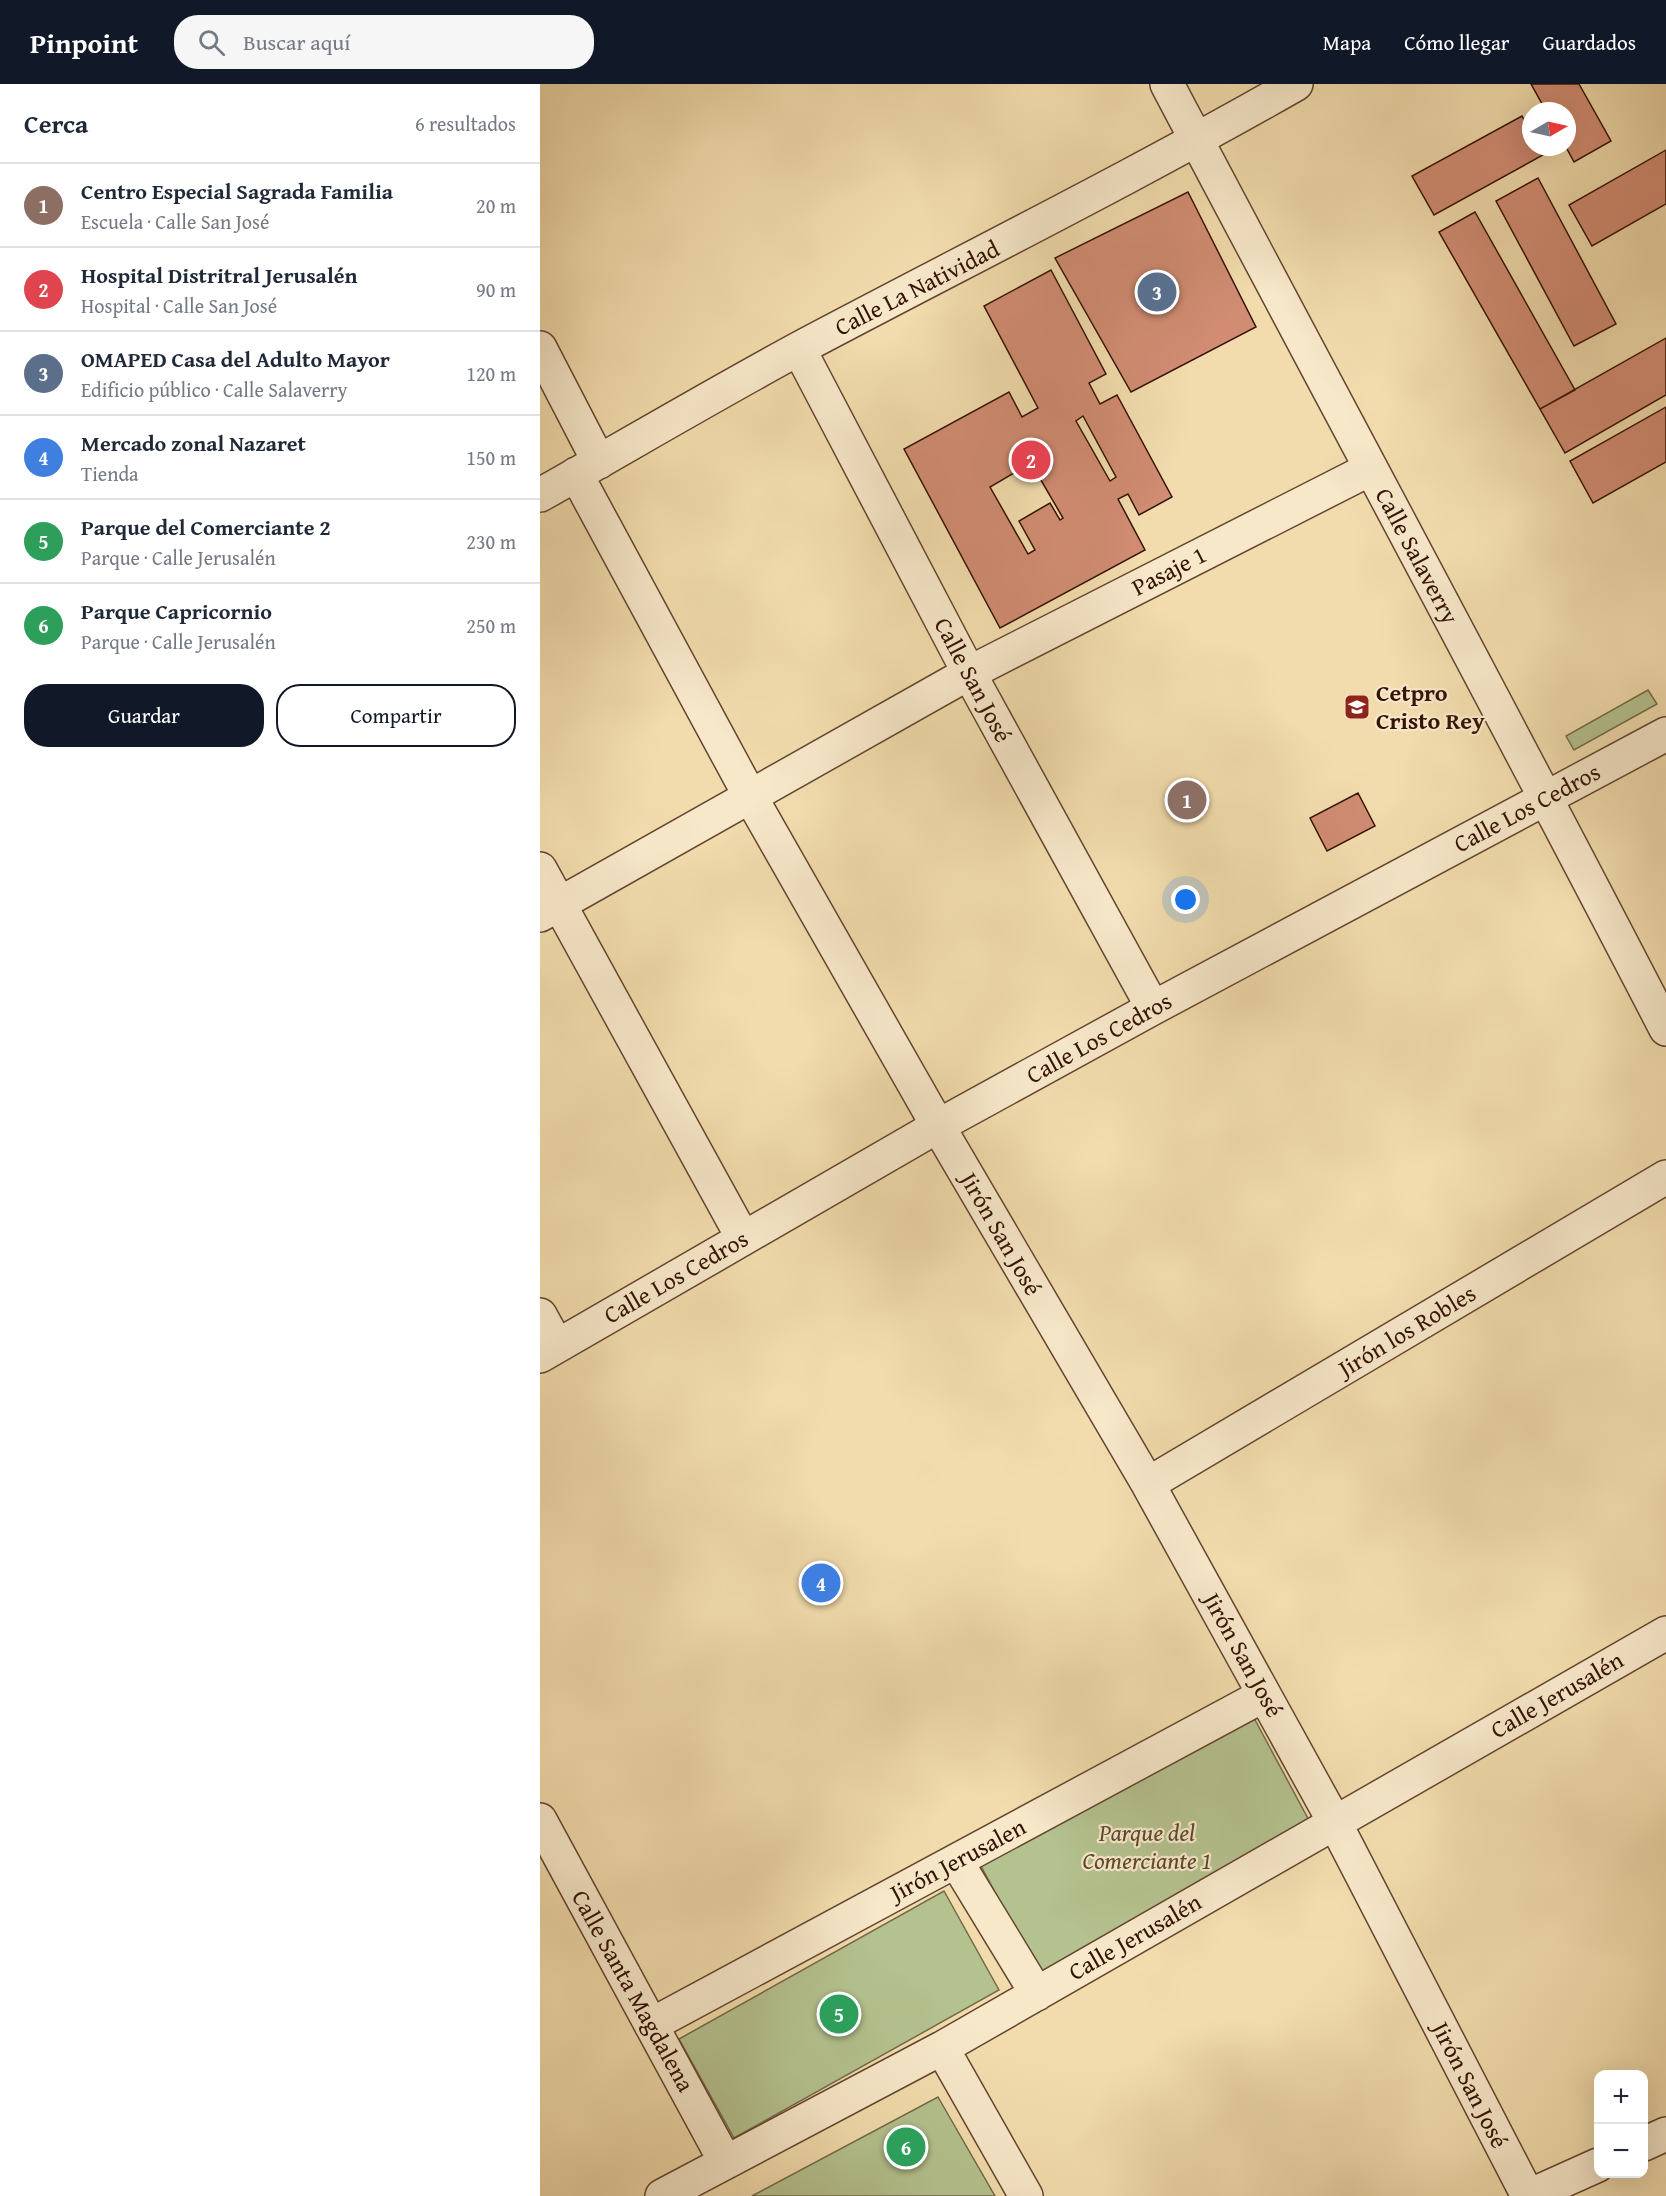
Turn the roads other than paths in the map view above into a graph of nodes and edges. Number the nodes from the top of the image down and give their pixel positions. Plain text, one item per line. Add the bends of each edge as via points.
1 (1167, 84) edge
2 (1296, 84) edge
3 (1197, 140) junction
4 (540, 348) edge
5 (799, 349) junction
6 (587, 468) junction
7 (1370, 469) junction
8 (540, 495) edge
9 (969, 673) junction
10 (1666, 734) edge
11 (750, 796) junction
12 (1547, 798) junction
13 (540, 869) edge
14 (550, 909) edge
15 (1153, 1008) junction
16 (1666, 1029) edge
17 (938, 1126) junction
18 (1666, 1177) edge
19 (743, 1238) junction
20 (540, 1314) edge
21 (549, 1351) edge
22 (1148, 1484) junction
23 (1666, 1633) edge
24 (1264, 1695) junction
25 (540, 1820) edge
26 (1335, 1823) junction
27 (956, 1861) junction
28 (1036, 1994) junction
29 (651, 2025) junction
30 (942, 2048) junction
31 (1666, 2134) edge
32 (1648, 2142) edge
33 (725, 2161) junction
34 (1594, 2167) edge
35 (662, 2196) edge
36 (1026, 2196) edge
37 (1529, 2196) edge

1 - 3 street, Calle Salaverry
2 - 3 street, Calle La Natividad
3 - 5 street, Calle La Natividad
3 - 7 street, Calle Salaverry
4 - 6 street
5 - 6 street, Calle La Natividad
5 - 9 street, Calle San José
6 - 8 street, Calle La Natividad
6 - 11 street, Jirón San José
7 - 9 street, Pasaje 1
7 - 12 street, Calle Salaverry
9 - 11 street, Pasaje 1
9 - 15 street, Calle San José
10 - 12 street, Calle Los Cedros
11 - 14 street, Pasaje 1
11 - 17 street, Jirón San José
12 - 15 street, Calle Los Cedros
12 - 16 street, Calle Salaverry
13 - 14 street
14 - 19 street
15 - 17 street, Calle Los Cedros
17 - 19 street, Calle Los Cedros
17 - 22 street, Jirón San José
18 - 22 street, Jirón los Robles
19 - 21 street, Calle Los Cedros
20 - 21 street
22 - 24 street, Jirón San José
23 - 26 street, Calle Jerusalén
24 - 26 street, Jirón San José
24 - 27 street, Jirón Jerusalen
25 - 29 street, Calle Santa Magdalena
26 - 28 street, Calle Jerusalén
26 - 37 street, Jirón San José
27 - 28 street
27 - 29 street, Jirón Jerusalen
28 - 30 street, Calle Jerusalén
29 - 33 street, Calle Santa Magdalena
30 - 33 street, Calle Jerusalén
30 - 36 street
31 - 32 street
33 - 35 street, Calle Jerusalén
34 - 37 street

